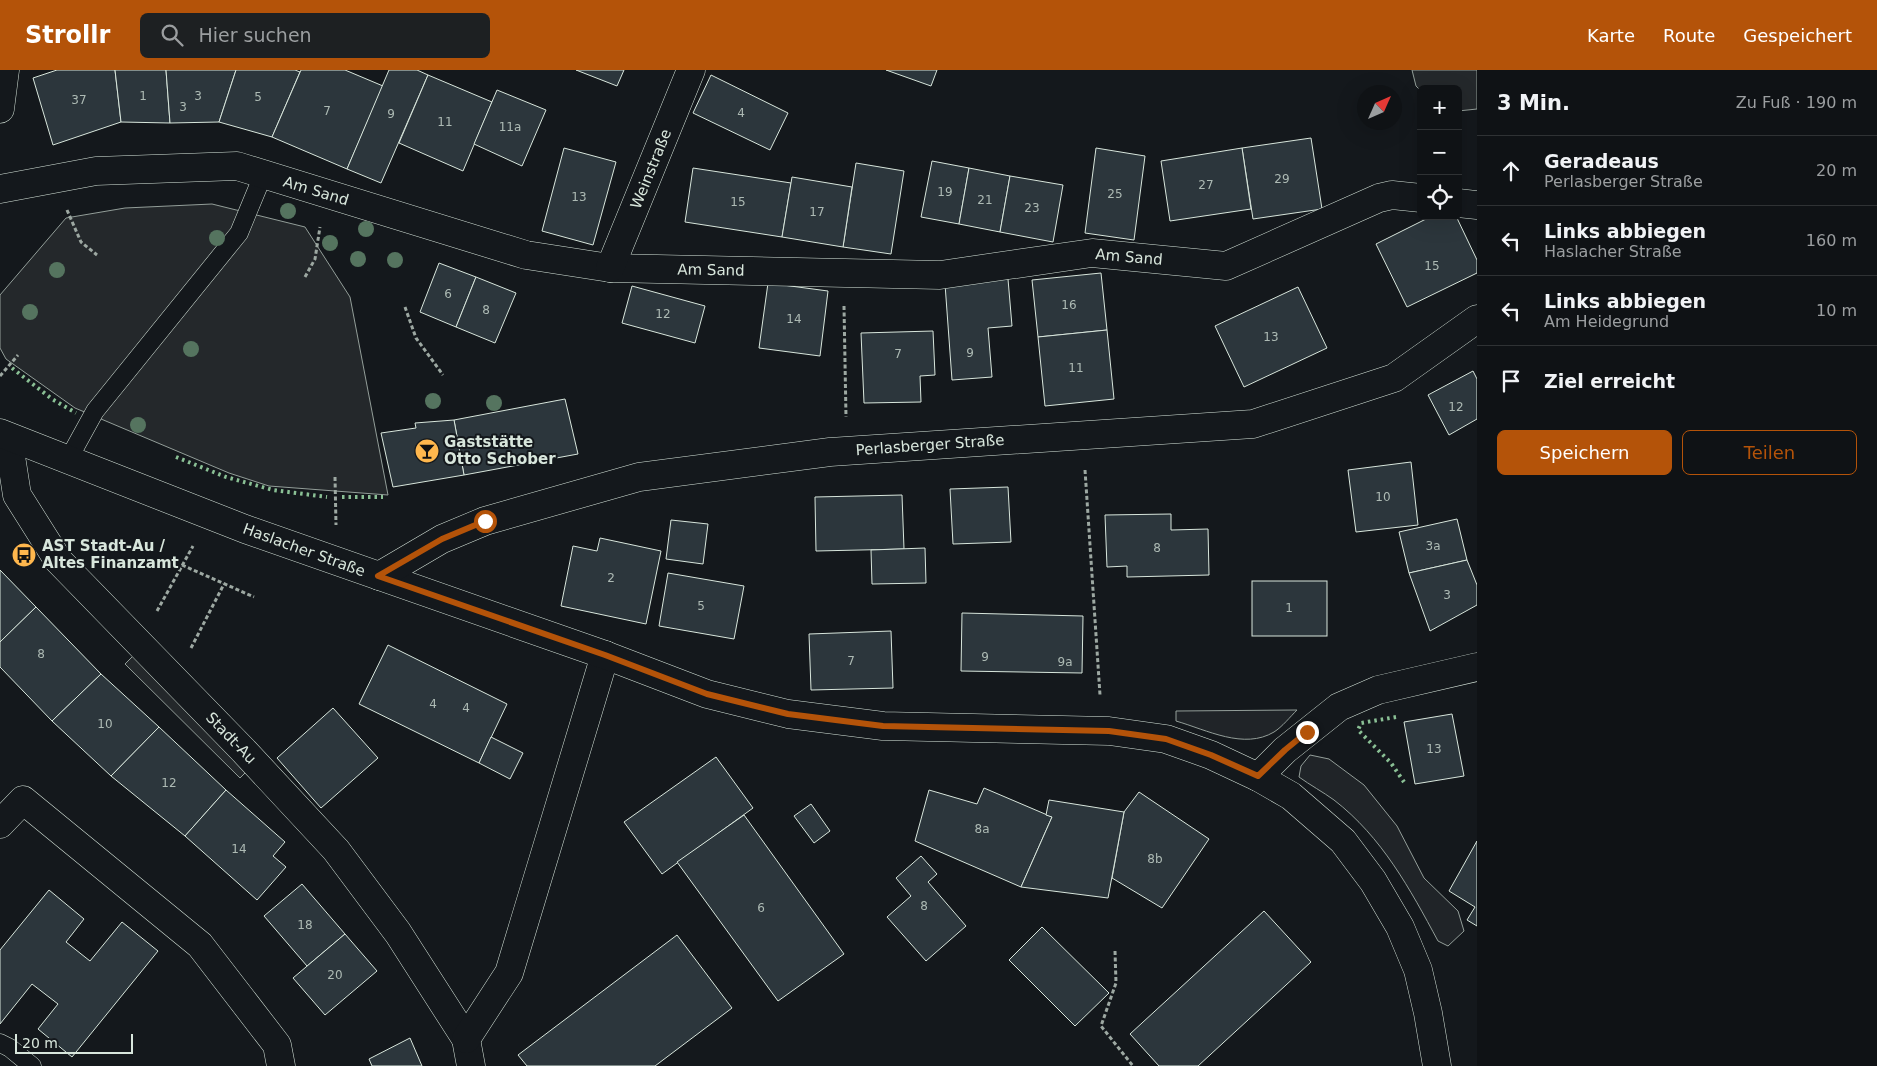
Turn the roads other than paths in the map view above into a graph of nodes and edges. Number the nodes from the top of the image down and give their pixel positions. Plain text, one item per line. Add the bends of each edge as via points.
1 (5, 70) edge
2 (691, 70) edge
3 (0, 109) edge
4 (263, 175) junction
5 (0, 189) edge
6 (1417, 198) edge
7 (1462, 202) edge
8 (1477, 204) edge
9 (610, 268) junction
10 (1477, 319) edge
11 (4, 435) edge
12 (68, 460) junction
13 (378, 576) junction
14 (605, 655) junction
15 (1477, 667) edge
16 (1258, 776) junction
17 (0, 824) edge
18 (466, 1039) junction
19 (0, 1043) edge
20 (32, 1066) edge
21 (282, 1066) edge
22 (471, 1066) edge
23 (1437, 1066) edge

1 - 3 street
2 - 9 street, Weinstraße
4 - 5 street, Am Sand via 238,166 96,171
4 - 9 street, Am Sand via 526,256
4 - 12 lane via 239,233 95,411
6 - 9 street, Am Sand via 1392,195 1379,198 1226,266 1092,253 940,275
7 - 8 street
10 - 13 street, Perlasberger Straße via 1394,378 1253,424 830,452 639,477 485,521 442,539
11 - 12 street, Haslacher Straße
11 - 18 street, Stadt-Au via 17,495 58,560 336,850 398,934
12 - 13 street, Haslacher Straße via 245,529
13 - 14 street, Haslacher Straße
14 - 16 street, Haslacher Straße via 707,694 788,714 883,726 1102,731 1166,739
14 - 18 street via 509,973
15 - 16 street via 1378,690 1339,708 1285,750
16 - 23 street, Haslacher Straße via 1291,796 1343,841 1373,881 1400,927 1418,970
17 - 21 street via 23,800 200,945 278,1045
18 - 22 street, Stadt-Au
19 - 20 lane

